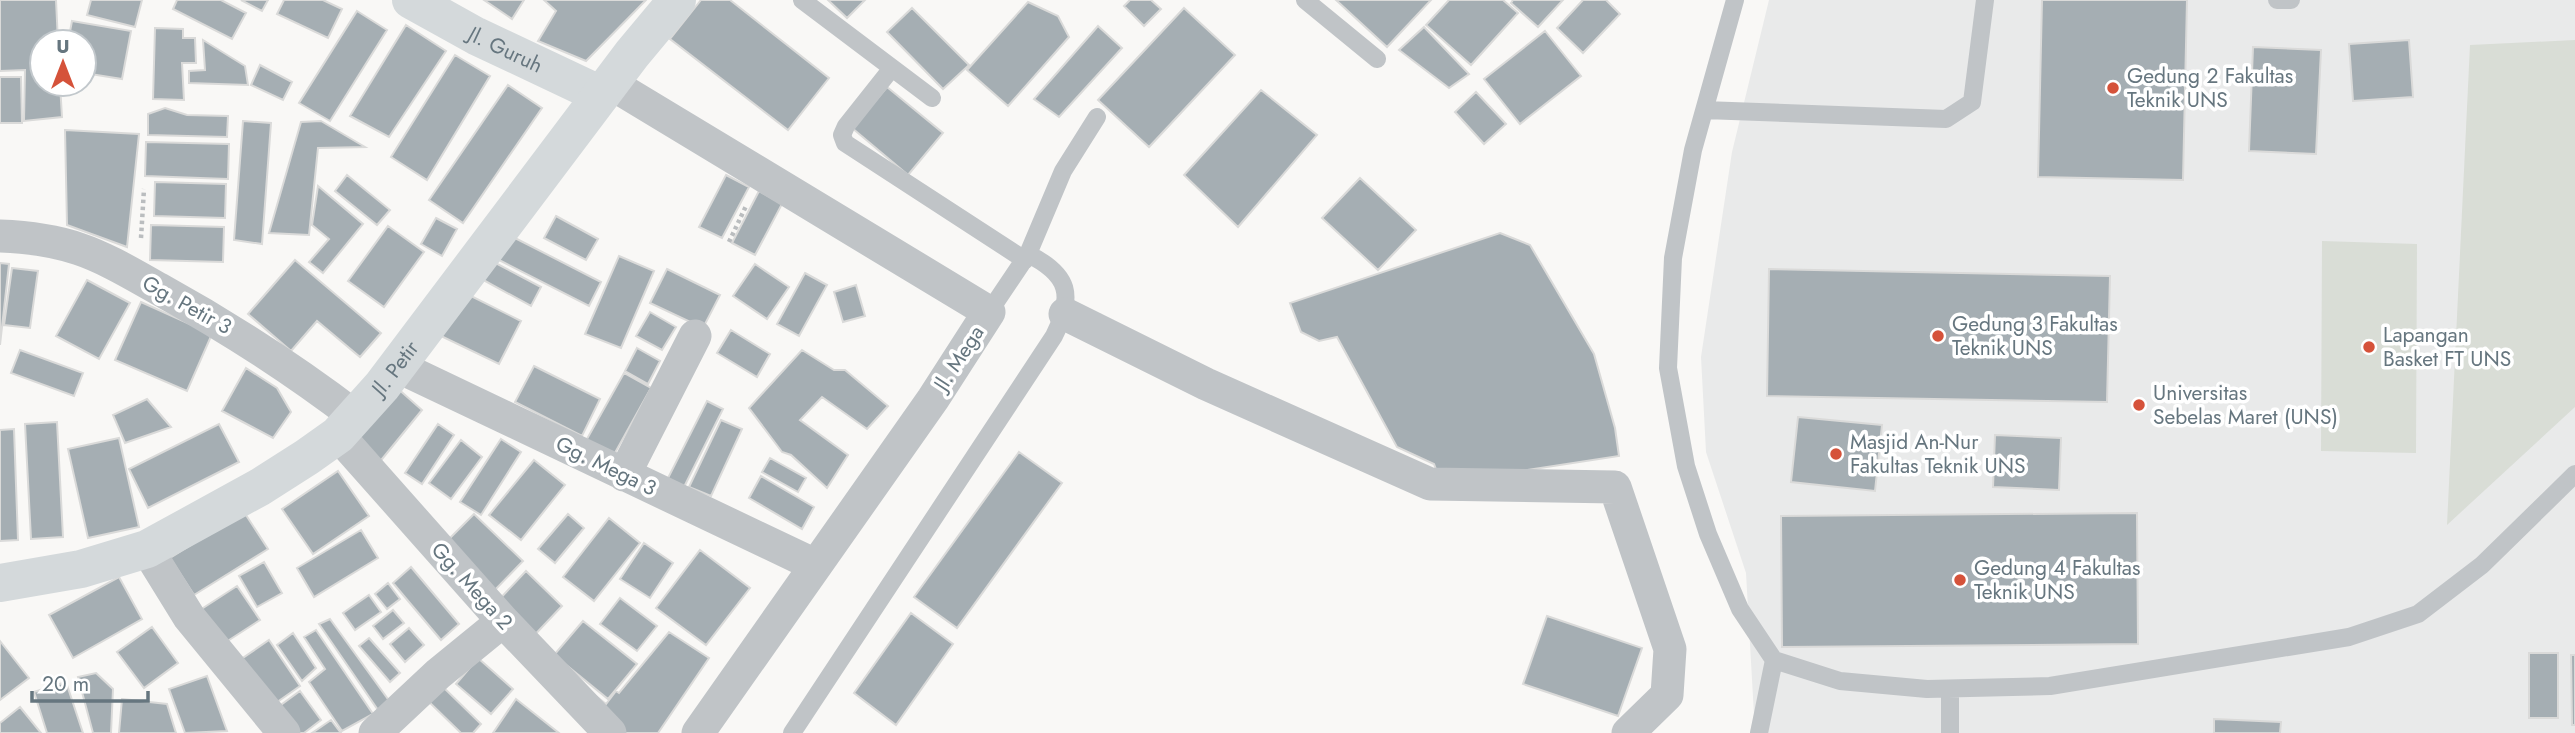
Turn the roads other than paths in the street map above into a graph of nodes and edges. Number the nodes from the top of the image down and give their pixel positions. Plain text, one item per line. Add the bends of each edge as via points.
1 (411, 0) edge
2 (677, 0) edge
3 (802, 0) edge
4 (1304, 0) edge
5 (1735, 0) edge
6 (1984, 0) edge
7 (2277, 0) edge
8 (2291, 0) edge
9 (1377, 60) dead end
10 (892, 68) junction
11 (605, 89) junction
12 (932, 98) dead end
13 (1704, 110) junction
14 (1097, 117) dead end
15 (0, 236) edge
16 (1027, 257) junction
17 (989, 312) junction
18 (1065, 314) junction
19 (695, 336) dead end
20 (397, 366) junction
21 (347, 426) junction
22 (2575, 474) edge
23 (624, 475) junction
24 (147, 549) junction
25 (815, 565) junction
26 (3, 585) edge
27 (503, 621) junction
28 (1774, 660) junction
29 (1950, 689) junction
30 (284, 733) edge
31 (375, 733) edge
32 (610, 733) edge
33 (698, 733) edge
34 (792, 733) edge
35 (1628, 733) edge
36 (1759, 733) edge
37 (1950, 733) edge

1 - 11 main road, Jl. Guruh via 476,36
2 - 11 main road, Jl. Petir
3 - 10 lane
4 - 9 lane
5 - 13 lane
6 - 13 lane via 1972,102 1946,119
7 - 8 lane
10 - 12 lane
10 - 16 lane via 846,126 845,143
11 - 17 street, Jl. Mega
11 - 20 main road, Jl. Petir
13 - 28 lane via 1673,258 1668,368 1686,466 1708,534 1740,609
14 - 16 lane via 1063,171
15 - 21 street, Gg. Petir 3 via 81,249 138,278 298,373
16 - 17 lane
16 - 18 lane via 1048,265 1060,278 1067,293
17 - 25 street, Jl. Mega
18 - 34 lane
18 - 35 street via 1206,384 1430,484 1615,487 1670,649 1667,695
19 - 23 street
20 - 21 main road, Jl. Petir
20 - 23 street, Gg. Mega 3
21 - 24 main road, Jl. Petir via 261,487
21 - 27 street, Gg. Mega 2
22 - 29 lane via 2482,565 2418,614 2349,637 2163,669 2050,685
23 - 25 street, Gg. Mega 3
24 - 26 main road, Jl. Petir
24 - 30 street via 189,617
25 - 33 street, Jl. Mega
27 - 31 street
27 - 32 street, Gg. Mega 2
28 - 29 lane via 1840,681
28 - 36 lane
29 - 37 lane

